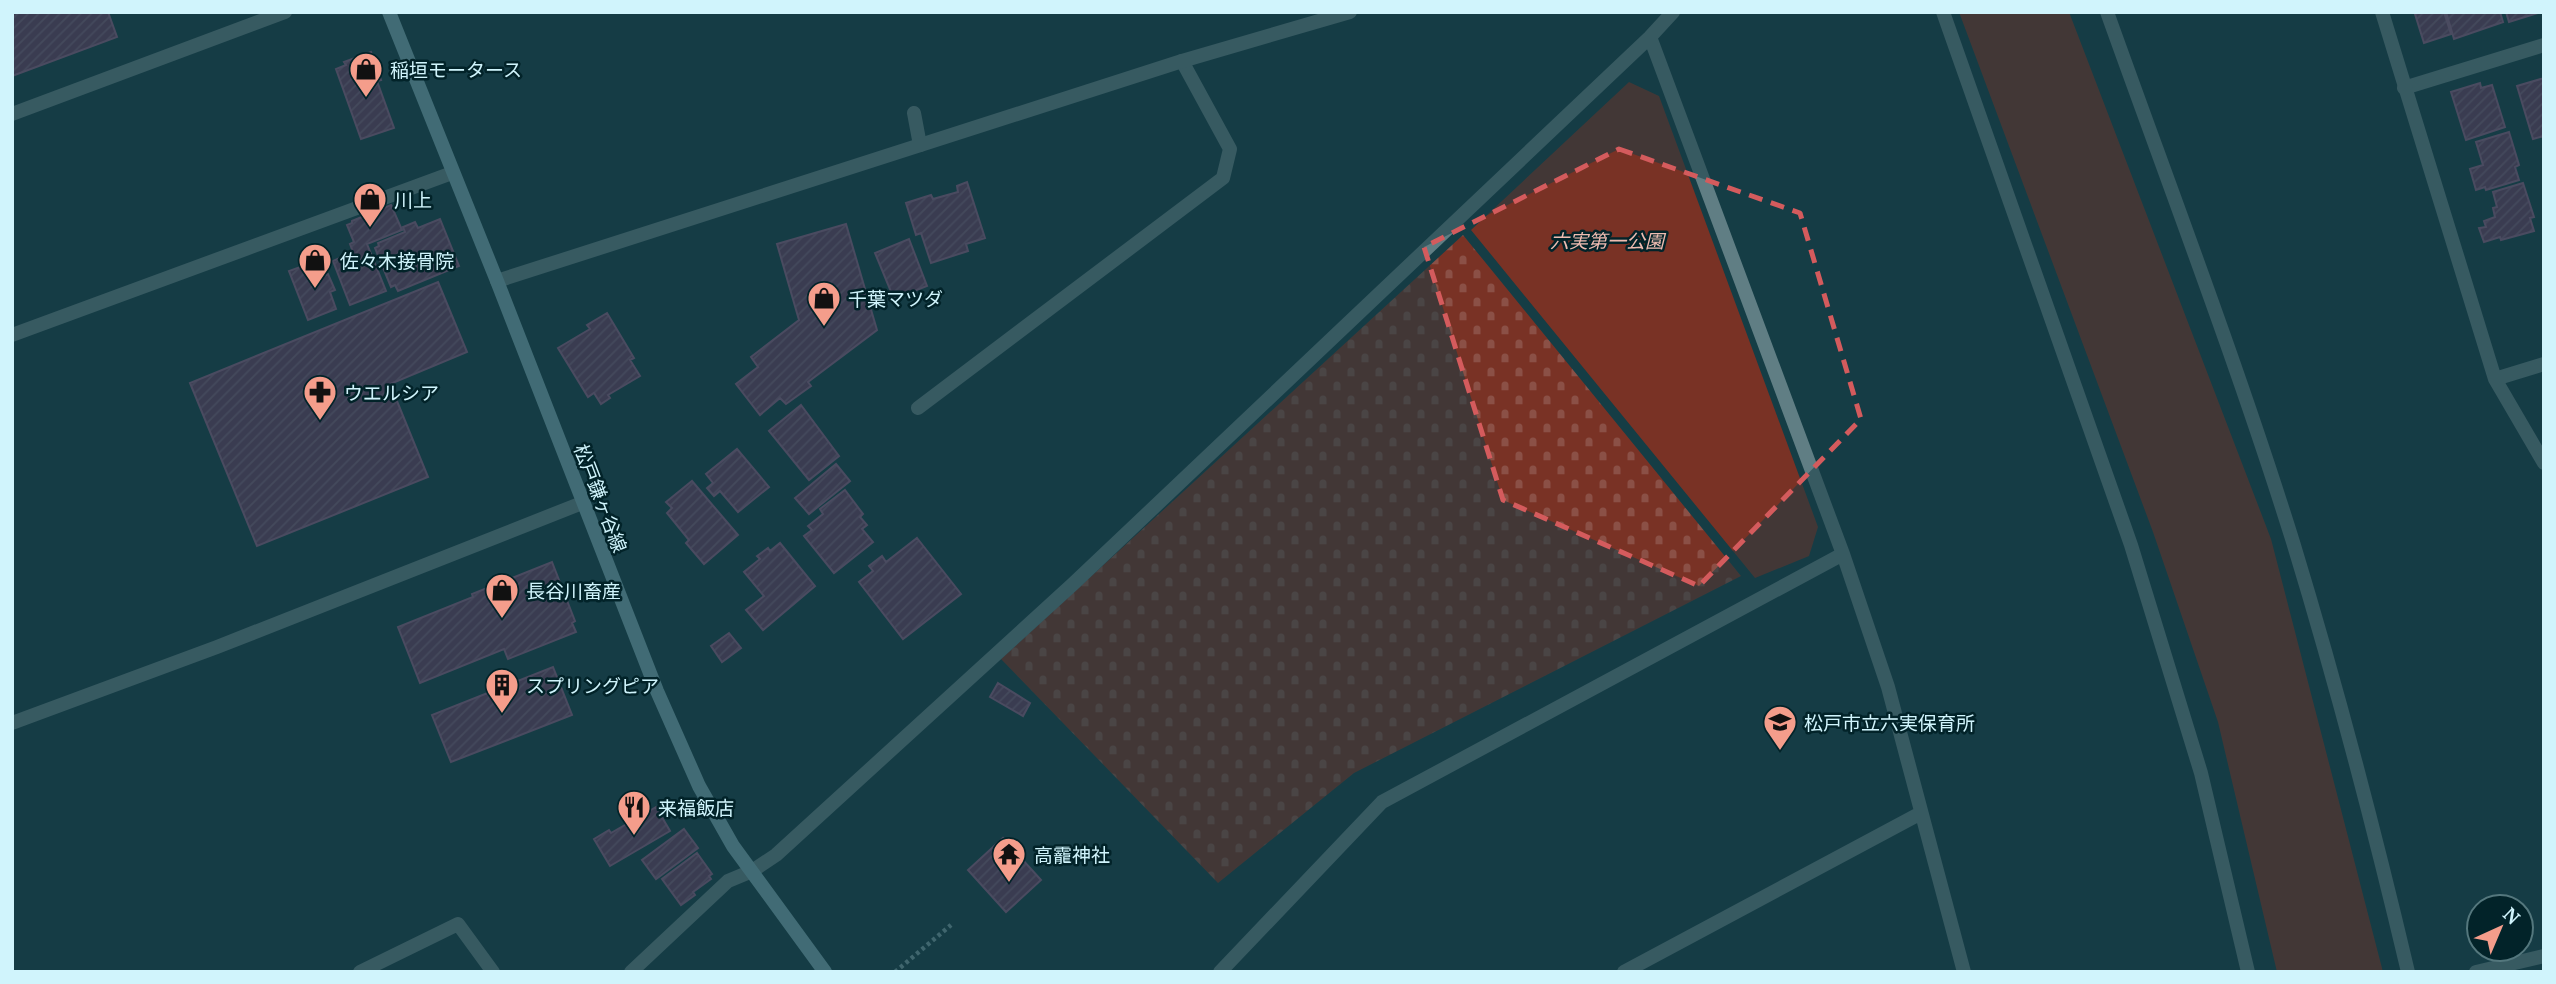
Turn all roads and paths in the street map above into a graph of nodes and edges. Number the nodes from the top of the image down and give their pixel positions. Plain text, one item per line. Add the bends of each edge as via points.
1 (285, 12) edge
2 (388, 12) edge
3 (1350, 12) edge
4 (1672, 12) edge
5 (1943, 12) edge
6 (2107, 12) edge
7 (2382, 12) edge
8 (1650, 37) junction
9 (2544, 45) edge
10 (1182, 61) junction
11 (2404, 88) junction
12 (914, 113) dead end
13 (12, 114) edge
14 (920, 145) junction
15 (452, 173) junction
16 (497, 281) junction
17 (12, 335) edge
18 (2544, 363) edge
19 (2495, 379) junction
20 (918, 408) dead end
21 (2544, 463) edge
22 (582, 503) junction
23 (1843, 554) junction
24 (12, 723) edge
25 (1921, 813) junction
26 (752, 871) junction
27 (951, 925) dead end
28 (2544, 956) edge
29 (360, 972) edge
30 (493, 972) edge
31 (631, 972) edge
32 (825, 972) edge
33 (895, 972) edge
34 (1220, 972) edge
35 (1625, 972) edge
36 (1964, 972) edge
37 (2248, 972) edge
38 (2408, 972) edge
39 (2476, 972) edge

1 - 13 street
2 - 15 main road, 松戸鎌ヶ谷線
3 - 10 street
4 - 8 street
5 - 37 street via 2131,545 2201,774
6 - 38 street via 2293,542
7 - 11 street
8 - 23 street
8 - 26 street via 1073,584 776,855
9 - 11 street
10 - 14 street
10 - 20 street via 1230,149 1223,178
11 - 19 street
12 - 14 street
14 - 16 street
15 - 16 main road, 松戸鎌ヶ谷線
15 - 17 street
16 - 22 main road, 松戸鎌ヶ谷線
18 - 19 street
19 - 21 street
22 - 24 street
22 - 26 main road, 松戸鎌ヶ谷線 via 699,786
23 - 25 street via 1888,687
23 - 34 street via 1382,802
25 - 35 street
25 - 36 street
26 - 31 street via 728,881
26 - 32 main road, 松戸鎌ヶ谷線
27 - 33 path
28 - 39 street
29 - 30 street via 457,923

